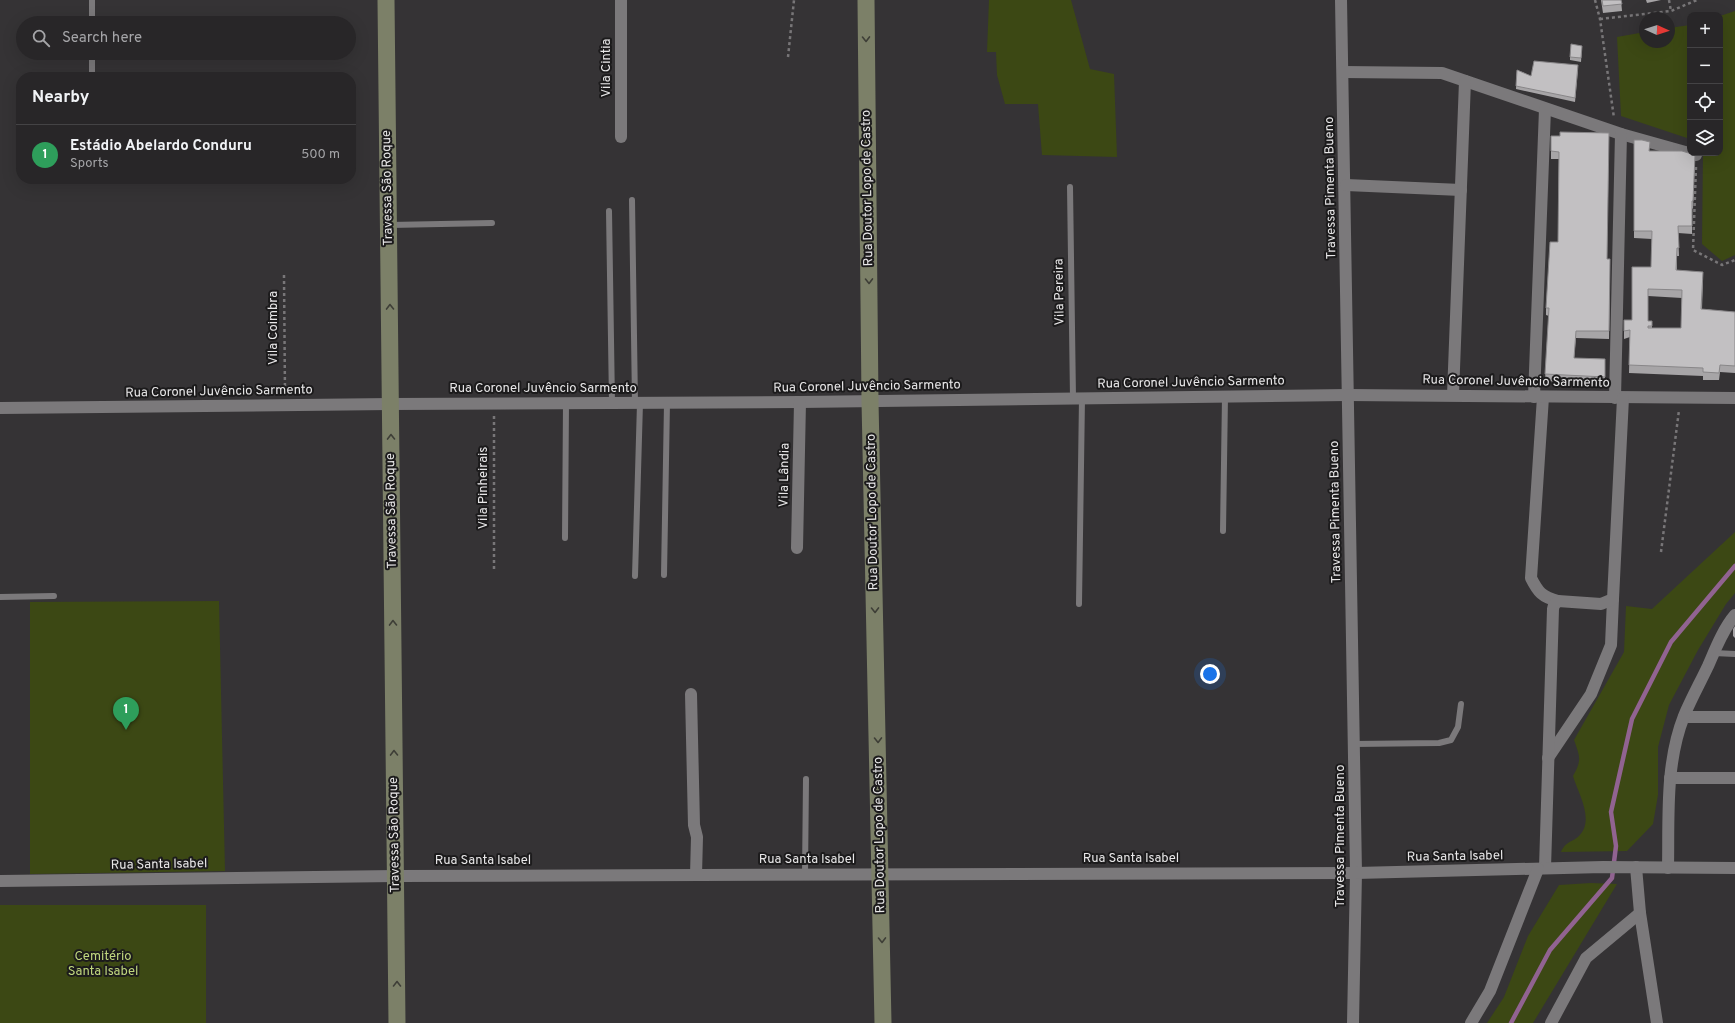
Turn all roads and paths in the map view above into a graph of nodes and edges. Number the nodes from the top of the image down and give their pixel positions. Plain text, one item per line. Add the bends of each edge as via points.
1 (92, 0) edge
2 (386, 0) edge
3 (621, 0) edge
4 (794, 0) edge
5 (866, 0) edge
6 (1341, 0) edge
7 (1595, 0) edge
8 (1669, 0) edge
9 (1697, 0) edge
10 (1671, 11) junction
11 (92, 16) edge
12 (1600, 19) junction
13 (788, 57) dead end
14 (92, 60) edge
15 (92, 72) edge
16 (1343, 72) junction
17 (1466, 81) junction
18 (1545, 109) junction
19 (1614, 119) dead end
20 (1621, 134) junction
21 (620, 137) dead end
22 (1687, 152) edge
23 (1696, 156) edge
24 (1346, 186) junction
25 (1070, 187) dead end
26 (1461, 190) junction
27 (632, 200) dead end
28 (608, 211) dead end
29 (1687, 213) edge
30 (1695, 213) junction
31 (492, 223) dead end
32 (389, 225) junction
33 (1735, 260) edge
34 (284, 275) dead end
35 (1347, 395) junction
36 (1453, 395) junction
37 (1225, 396) junction
38 (1539, 396) junction
39 (1077, 398) junction
40 (1619, 398) junction
41 (1681, 398) junction
42 (1735, 398) edge
43 (870, 401) junction
44 (800, 402) junction
45 (612, 403) junction
46 (637, 403) junction
47 (668, 403) junction
48 (391, 404) junction
49 (494, 404) junction
50 (566, 404) junction
51 (284, 406) junction
52 (0, 408) edge
53 (1223, 531) dead end
54 (565, 538) dead end
55 (798, 548) dead end
56 (1661, 552) dead end
57 (494, 572) dead end
58 (664, 575) dead end
59 (635, 576) dead end
60 (54, 596) dead end
61 (0, 597) edge
62 (1613, 599) junction
63 (1558, 601) junction
64 (1079, 604) dead end
65 (1735, 615) edge
66 (1714, 653) junction
67 (1735, 654) edge
68 (691, 694) dead end
69 (1461, 704) dead end
70 (1684, 717) junction
71 (1735, 717) edge
72 (1354, 744) junction
73 (1548, 758) junction
74 (1670, 778) junction
75 (1735, 778) edge
76 (806, 779) dead end
77 (1636, 867) junction
78 (1668, 868) junction
79 (1735, 868) edge
80 (1541, 869) junction
81 (1356, 873) junction
82 (805, 874) junction
83 (881, 874) junction
84 (696, 875) junction
85 (396, 876) junction
86 (0, 881) edge
87 (1640, 914) junction
88 (397, 1023) edge
89 (883, 1023) edge
90 (1353, 1023) edge
91 (1471, 1023) edge
92 (1551, 1023) edge
93 (1657, 1023) edge

1 - 11 lane
2 - 32 main road, Travessa São Roque
3 - 21 street, Vila Cintia
4 - 13 path
5 -> 43 main road, Rua Doutor Lopo de Castro
6 - 16 street, Travessa Pimenta Bueno
7 - 12 path
8 - 10 path
9 - 10 path
10 - 12 path
12 - 19 path
14 - 15 lane
16 - 17 street via 1429,72 1442,73
16 - 24 street, Travessa Pimenta Bueno
17 - 18 street
17 - 26 street
18 - 20 street
18 - 38 street
20 - 22 street
20 - 40 street
23 - 30 path
24 - 26 street
24 - 35 street, Travessa Pimenta Bueno
25 - 39 lane, Vila Pereira
26 - 36 street
27 - 46 lane
28 - 45 lane
29 - 30 path
30 - 33 path via 1693,250 1722,265
31 - 32 lane
48 -> 32 main road, Travessa São Roque
34 - 51 path, Vila Coimbra
35 - 36 street, Rua Coronel Juvêncio Sarmento
35 - 37 street, Rua Coronel Juvêncio Sarmento
35 - 72 street, Travessa Pimenta Bueno
36 - 38 street, Rua Coronel Juvêncio Sarmento
37 - 39 street, Rua Coronel Juvêncio Sarmento
37 - 53 lane
38 - 40 street, Rua Coronel Juvêncio Sarmento
38 - 63 street via 1531,578 1537,591
39 - 43 street, Rua Coronel Juvêncio Sarmento
39 - 64 lane, Vila Pereira
40 - 41 street, Rua Coronel Juvêncio Sarmento
40 - 62 street
41 - 42 street, Rua Coronel Juvêncio Sarmento
41 - 56 path
43 - 44 street, Rua Coronel Juvêncio Sarmento
43 -> 83 main road, Rua Doutor Lopo de Castro
44 - 47 street, Rua Coronel Juvêncio Sarmento
44 - 55 street, Vila Lândia
45 - 46 street, Rua Coronel Juvêncio Sarmento
45 - 50 street, Rua Coronel Juvêncio Sarmento
46 - 47 street, Rua Coronel Juvêncio Sarmento
46 - 59 lane
47 - 58 lane
48 - 49 street, Rua Coronel Juvêncio Sarmento
48 - 51 street, Rua Coronel Juvêncio Sarmento
85 -> 48 main road, Travessa São Roque
49 - 50 street, Rua Coronel Juvêncio Sarmento
49 - 57 path, Vila Pinheirais
50 - 54 lane
51 - 52 street, Rua Coronel Juvêncio Sarmento
60 - 61 lane
62 - 63 street via 1601,604
62 - 73 street via 1611,645 1591,694
63 - 73 street via 1554,605 1552,616
65 - 66 street
66 - 67 lane
66 - 70 street
68 - 84 street via 694,825 697,837
69 - 72 lane via 1458,727 1451,740 1439,743
70 - 71 street
70 - 74 street
72 - 81 street, Travessa Pimenta Bueno
73 - 80 street
74 - 75 street
74 - 78 street
76 - 82 lane
77 - 78 street, Rua Santa Isabel
77 - 80 street, Rua Santa Isabel
77 - 87 street
78 - 79 street, Rua Santa Isabel
80 - 81 street, Rua Santa Isabel
80 - 91 street via 1490,991
81 - 83 street, Rua Santa Isabel
81 - 90 street, Travessa Pimenta Bueno
82 - 83 street, Rua Santa Isabel
82 - 84 street, Rua Santa Isabel
83 -> 89 main road, Rua Doutor Lopo de Castro
84 - 85 street, Rua Santa Isabel
85 - 86 street, Rua Santa Isabel
88 -> 85 main road, Travessa São Roque
87 - 92 street via 1586,958
87 - 93 street

